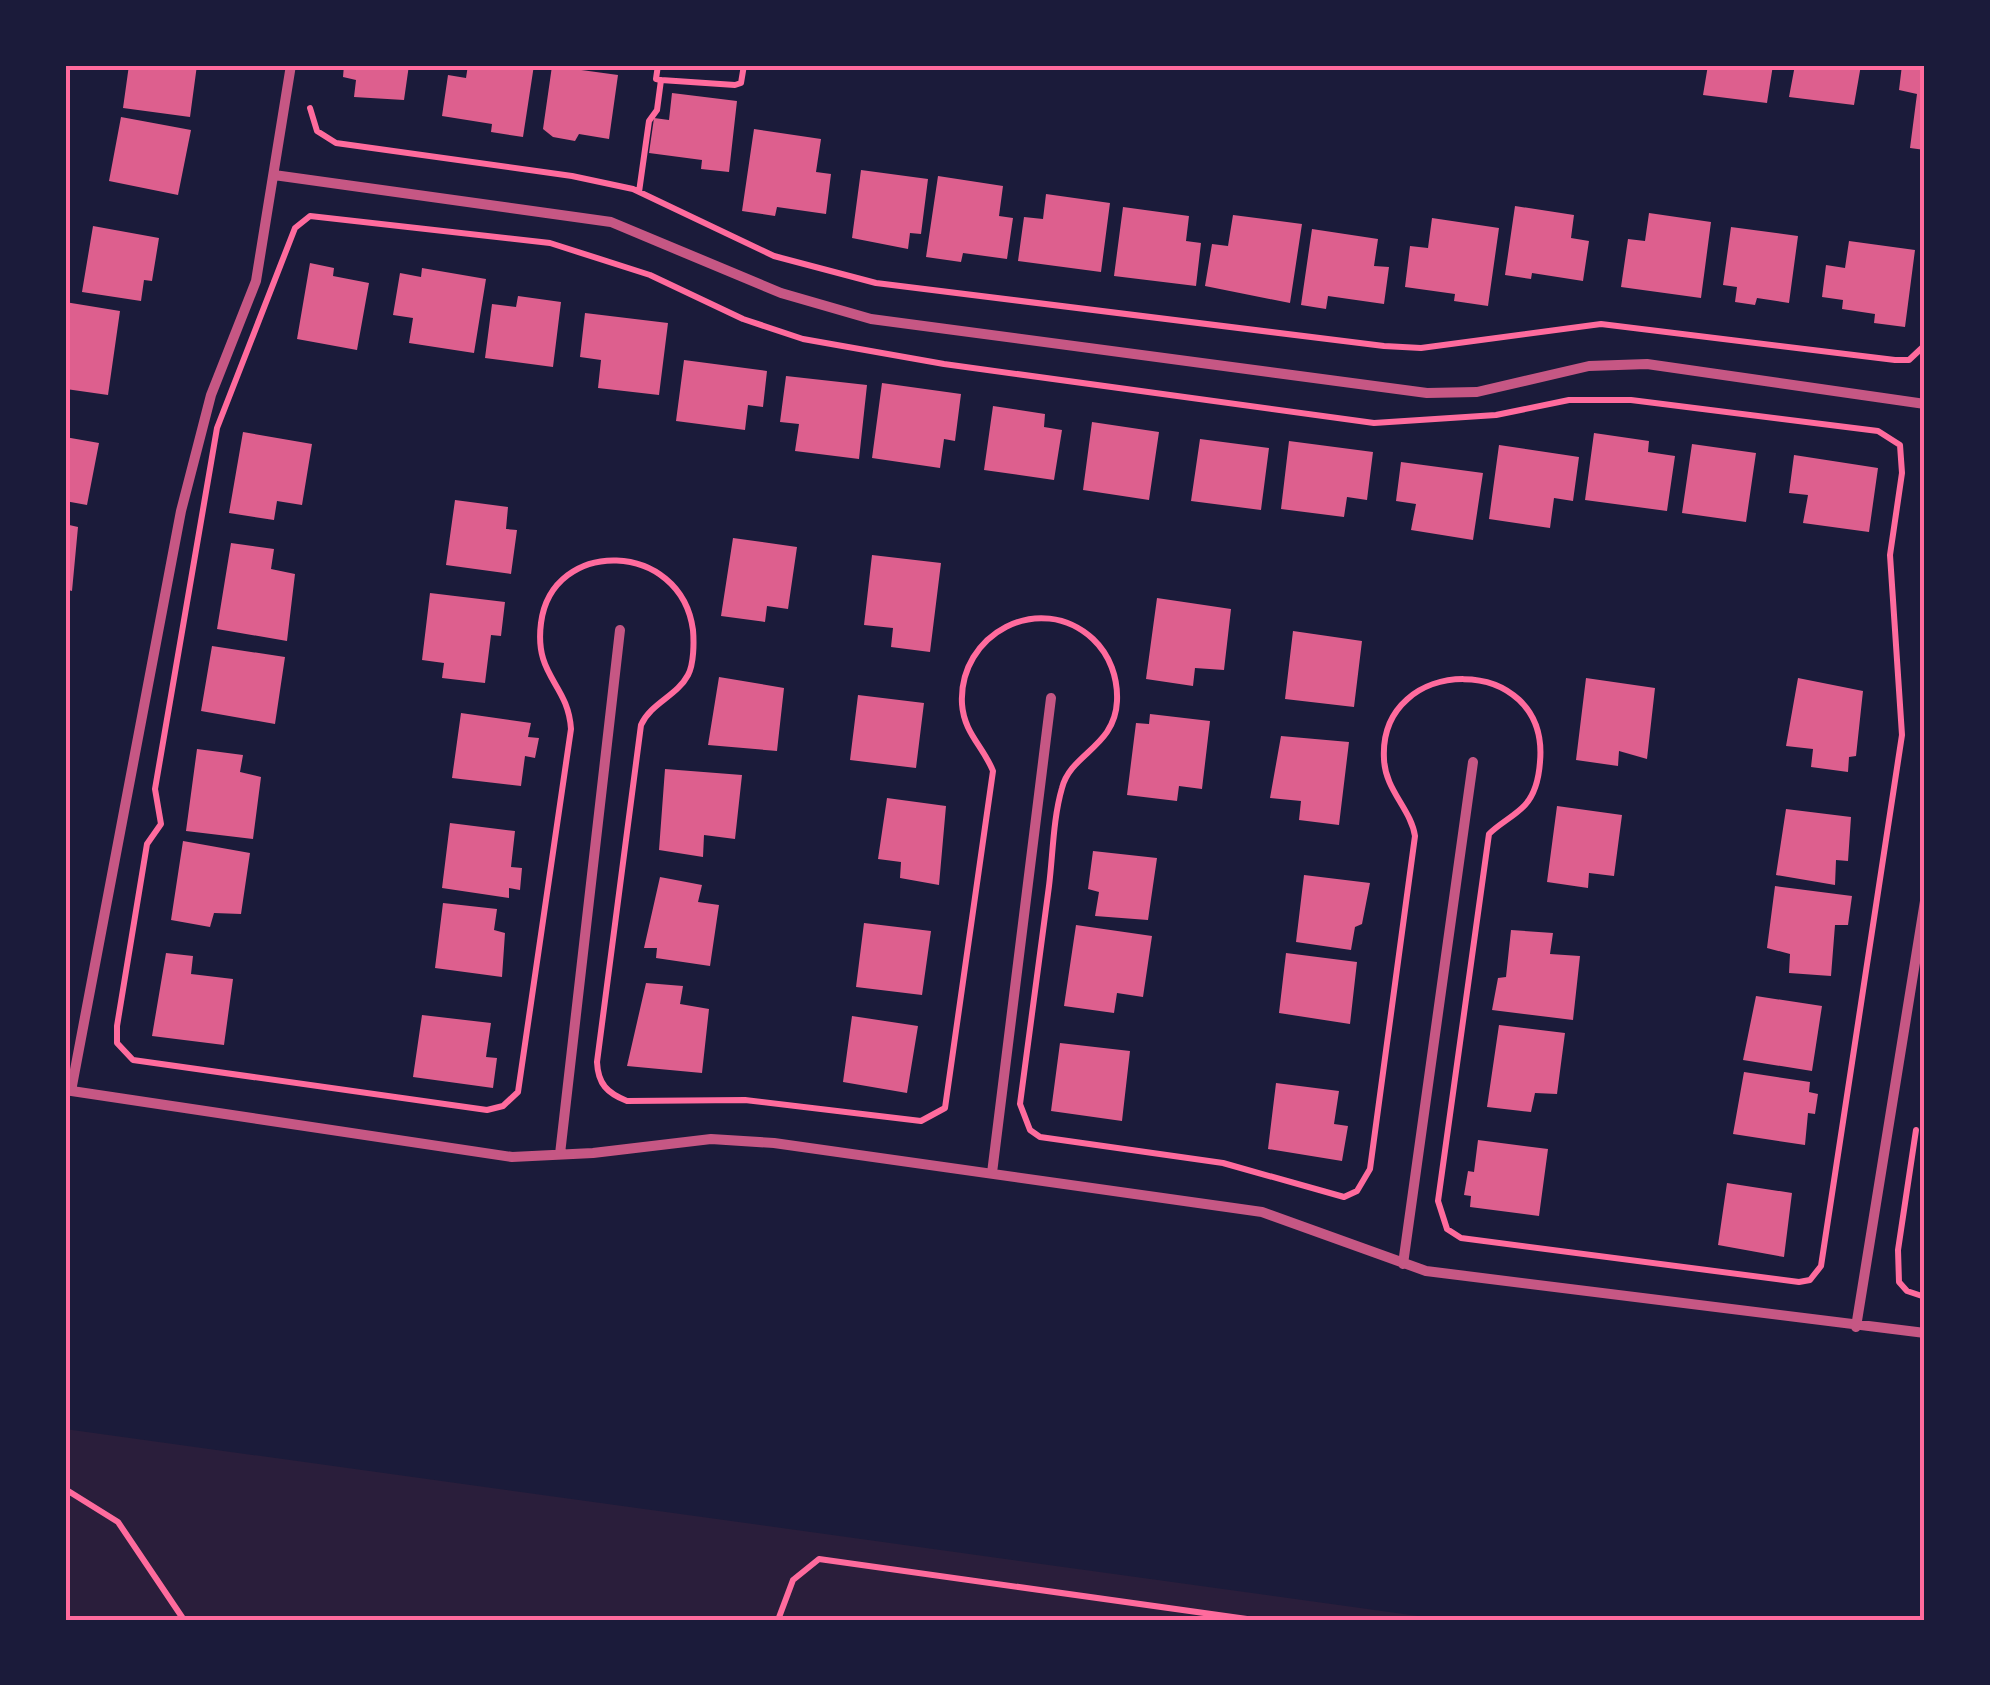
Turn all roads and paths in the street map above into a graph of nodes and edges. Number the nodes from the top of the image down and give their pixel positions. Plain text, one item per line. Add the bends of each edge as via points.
1 (291, 65) edge
2 (658, 65) edge
3 (744, 65) edge
4 (661, 80) junction
5 (310, 105) dead end
6 (274, 174) junction
7 (640, 192) junction
8 (1925, 345) edge
9 (1925, 404) edge
10 (620, 630) dead end
11 (1051, 698) dead end
12 (1473, 762) dead end
13 (1925, 901) edge
14 (68, 1090) edge
15 (1918, 1114) dead end
16 (560, 1154) junction
17 (992, 1173) junction
18 (1403, 1264) junction
19 (1925, 1297) edge
20 (1856, 1327) junction
21 (1925, 1333) edge
22 (65, 1489) edge
23 (184, 1620) edge
24 (778, 1620) edge
25 (1254, 1620) edge

1 - 6 street
2 - 4 path
3 - 4 path via 741,84
4 - 7 path
5 - 7 path via 316,131 336,143
6 - 9 street via 610,222 826,308 936,329 1427,393 1477,392 1588,366 1647,364
6 - 14 street via 256,282 211,395 181,511
7 - 8 path via 774,256 858,279 1344,344 1421,348 1601,324 1895,360 1909,360
10 - 16 street
11 - 17 street
12 - 18 street
13 - 20 street
14 - 16 street via 512,1157
15 - 19 path via 1897,1268 1907,1291
16 - 17 street via 710,1138
17 - 18 street via 1262,1212
18 - 20 street
20 - 21 street
22 - 23 path via 118,1522
24 - 25 path via 793,1580 819,1560

